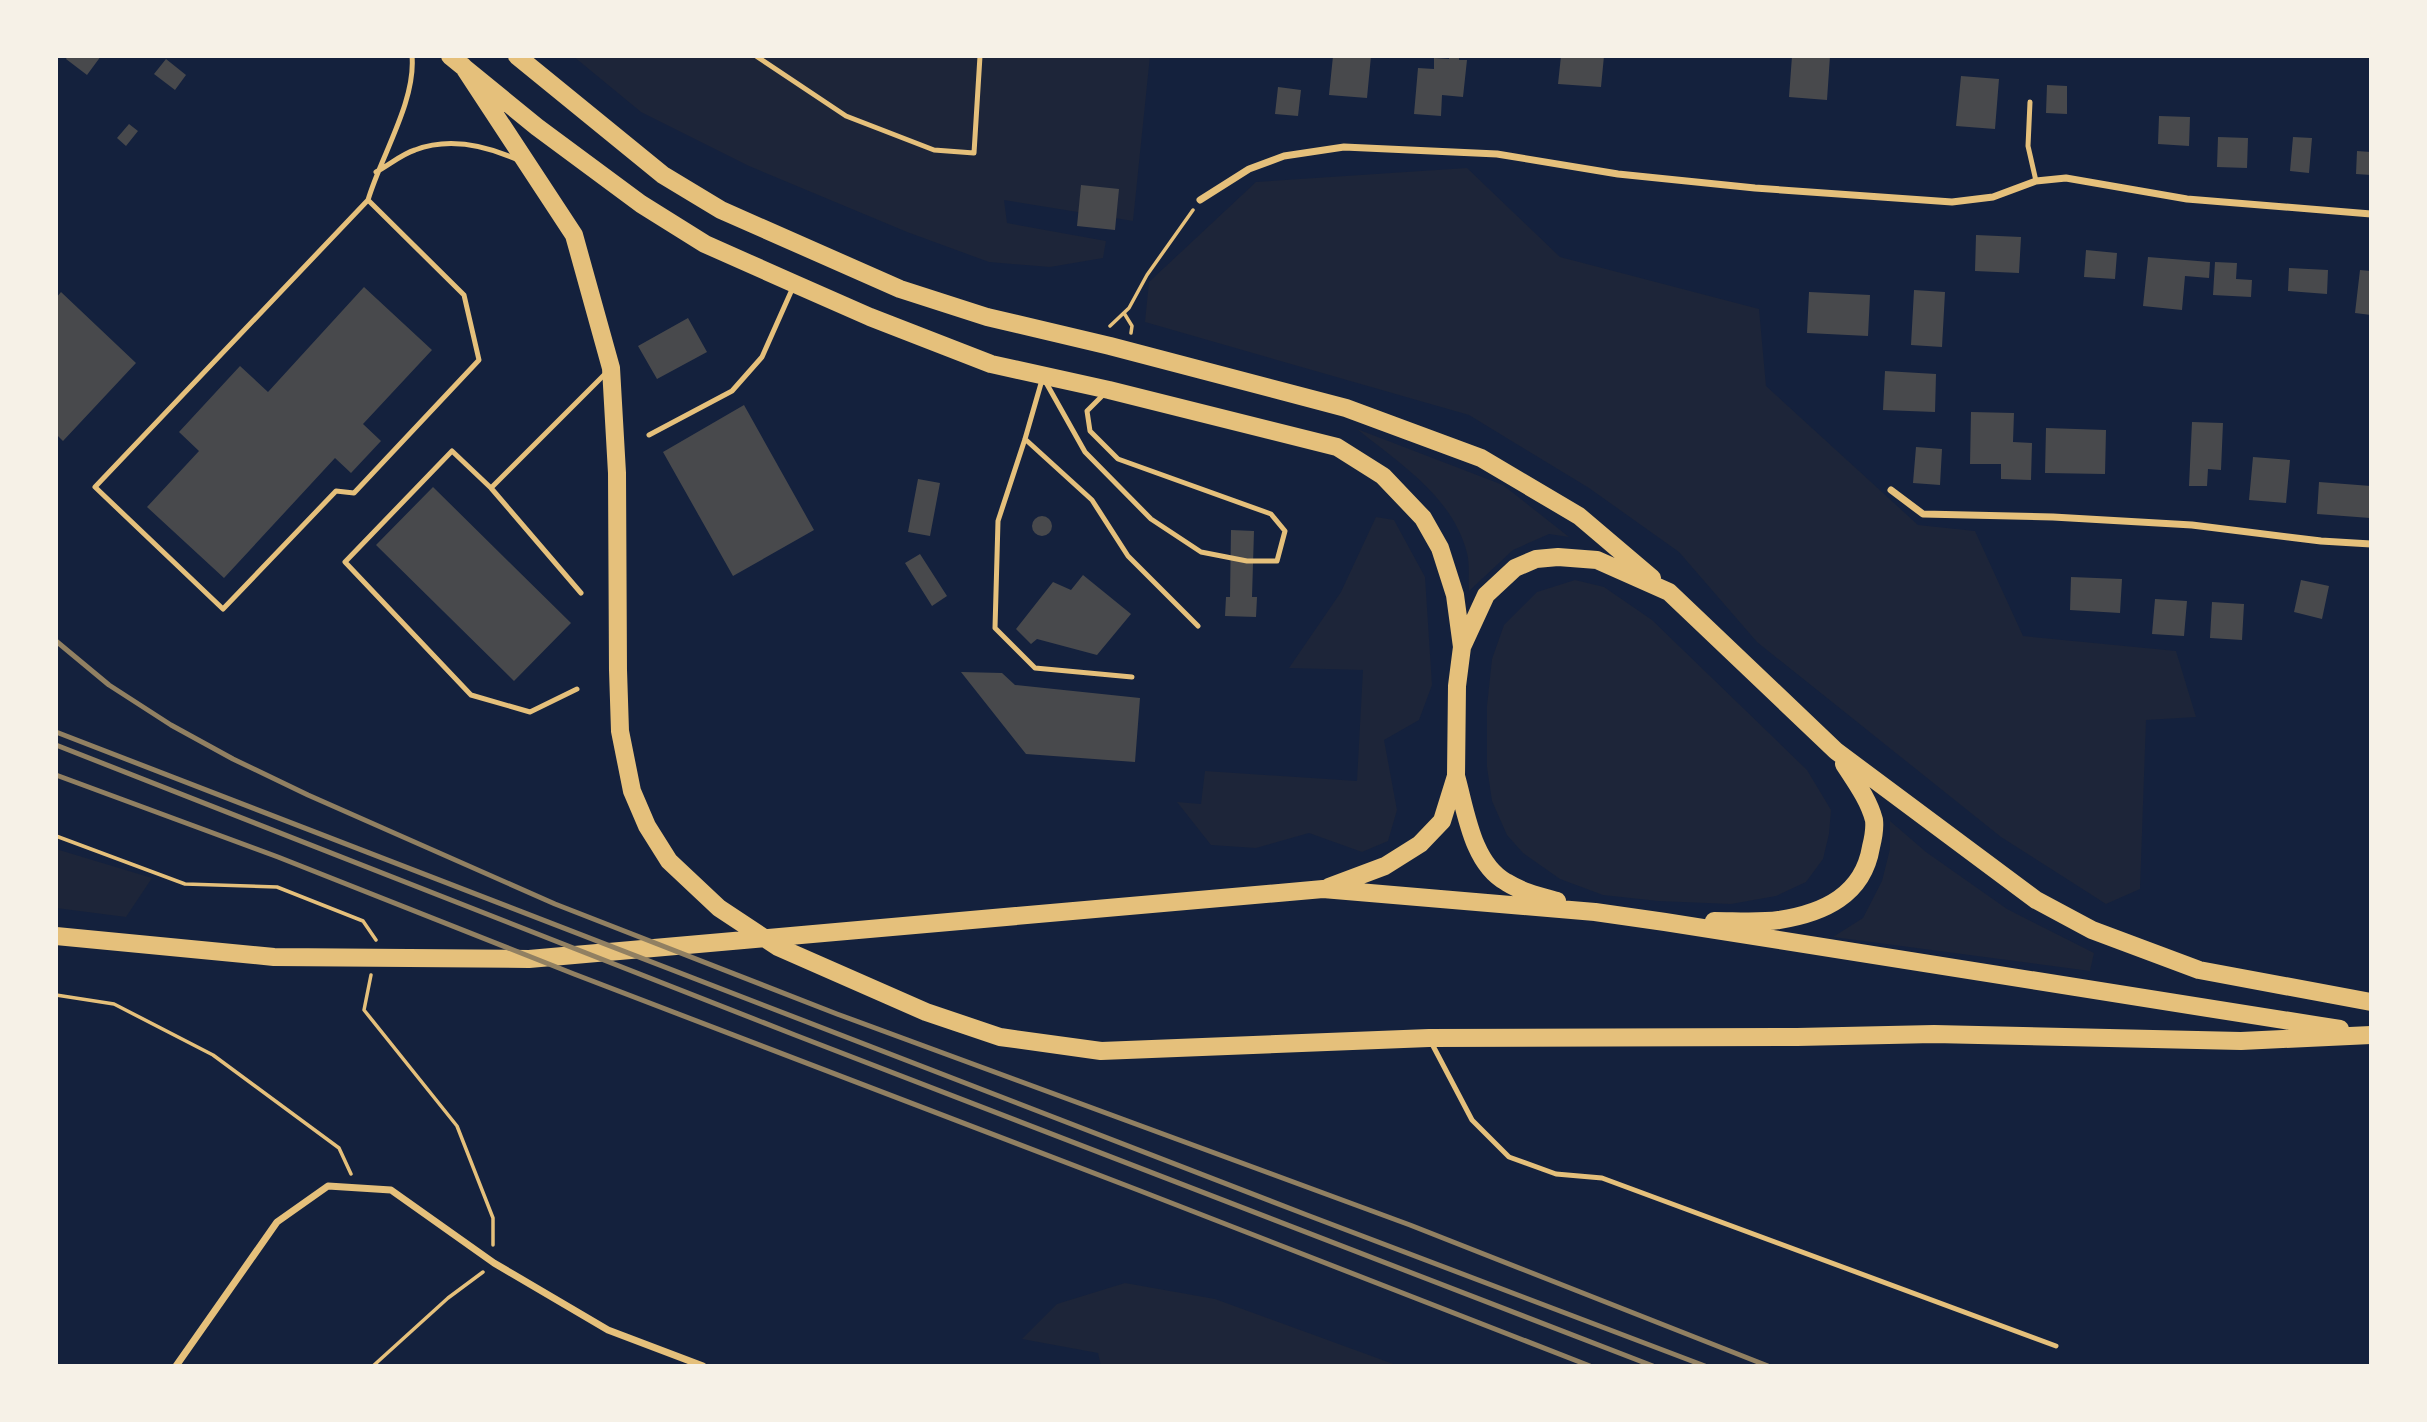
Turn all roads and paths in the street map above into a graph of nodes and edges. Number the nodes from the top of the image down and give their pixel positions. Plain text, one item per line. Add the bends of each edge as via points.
1 (412, 56) edge
2 (517, 56) edge
3 (757, 56) edge
4 (981, 56) edge
5 (768, 60) edge
6 (456, 61) edge
7 (2030, 102) dead end
8 (528, 165) junction
9 (376, 172) junction
10 (2036, 181) junction
11 (368, 200) junction
12 (1200, 200) joint
13 (2371, 214) edge
14 (795, 284) junction
15 (1094, 342) junction
16 (611, 368) junction
17 (1042, 377) junction
18 (1109, 390) junction
19 (649, 435) dead end
20 (1025, 439) junction
21 (491, 488) junction
22 (1891, 490) dead end
23 (2371, 544) edge
24 (1669, 592) junction
25 (581, 593) dead end
26 (1198, 626) dead end
27 (1462, 647) junction
28 (1132, 677) dead end
29 (577, 689) dead end
30 (1836, 751) junction
31 (1456, 776) junction
32 (56, 836) edge
33 (1323, 889) junction
34 (1595, 912) junction
35 (1665, 922) junction
36 (56, 936) edge
37 (378, 943) dead end
38 (372, 970) dead end
39 (56, 995) edge
40 (2371, 1002) edge
41 (2371, 1035) edge
42 (1429, 1038) junction
43 (357, 1188) junction
44 (494, 1264) junction
45 (2056, 1346) dead end
46 (176, 1366) edge
47 (373, 1366) edge
48 (703, 1366) edge

1 - 9 lane via 405,108
2 - 15 main road via 663,174 721,209 900,289 987,317
3 - 5 lane
4 - 5 lane via 974,153 934,150 846,116
6 - 8 main road
6 - 14 main road via 641,204 705,244
7 - 10 lane via 2028,146
8 - 9 lane via 497,151 452,143 415,150
8 - 16 main road via 574,235
9 - 11 lane
10 - 12 street via 1993,197 1952,202 1618,174 1497,154 1344,147 1284,156 1250,169
10 - 13 street via 2066,178 2187,199
11 - 11 lane via 95,486 223,609 336,491 354,492 479,360 464,295
12 - 15 path via 1129,308
14 - 17 main road via 991,364
14 - 19 lane via 762,357 732,391
15 - 24 main road via 1346,408 1481,458 1579,516
16 - 21 lane
16 - 42 main road via 620,731 632,791 646,826 669,861 719,908 778,947 828,970 926,1012 1000,1037 1101,1051
17 - 18 main road
17 - 18 lane via 1085,452 1151,519 1201,552 1247,561 1278,561 1285,531 1271,514 1118,459 1090,431 1087,411
17 - 20 lane
18 - 27 main road via 1337,447 1383,476 1423,518 1440,548 1455,595
20 - 26 lane via 1092,500 1128,556
20 - 28 lane via 998,521 995,628 1035,668
21 - 25 lane
21 - 29 lane via 452,451 345,562 471,695 530,712
22 - 23 street via 1923,514 2192,525
24 - 27 main road via 1597,560 1536,559 1514,568 1486,595
24 - 30 main road
27 - 31 main road
30 - 35 main road via 1861,789 1874,821 1869,863 1859,882 1840,899 1777,920
30 - 40 main road via 2036,900 2092,930 2199,970
31 - 33 main road via 1442,821 1420,844 1385,866
31 - 34 main road via 1484,862 1503,881 1527,893
32 - 37 path via 185,884 277,887 363,921
33 - 34 main road
33 - 36 main road via 528,959 274,957
34 - 35 main road
35 - 41 main road
38 - 44 path via 364,1010 457,1126 493,1219
39 - 43 path via 114,1004 213,1055 339,1148
41 - 42 main road via 2241,1041 1934,1034
42 - 45 lane via 1472,1120 1509,1157 1556,1174 1602,1178
43 - 44 street via 391,1190
43 - 46 street via 328,1186 277,1222
44 - 47 path via 448,1298
44 - 48 street via 608,1330

